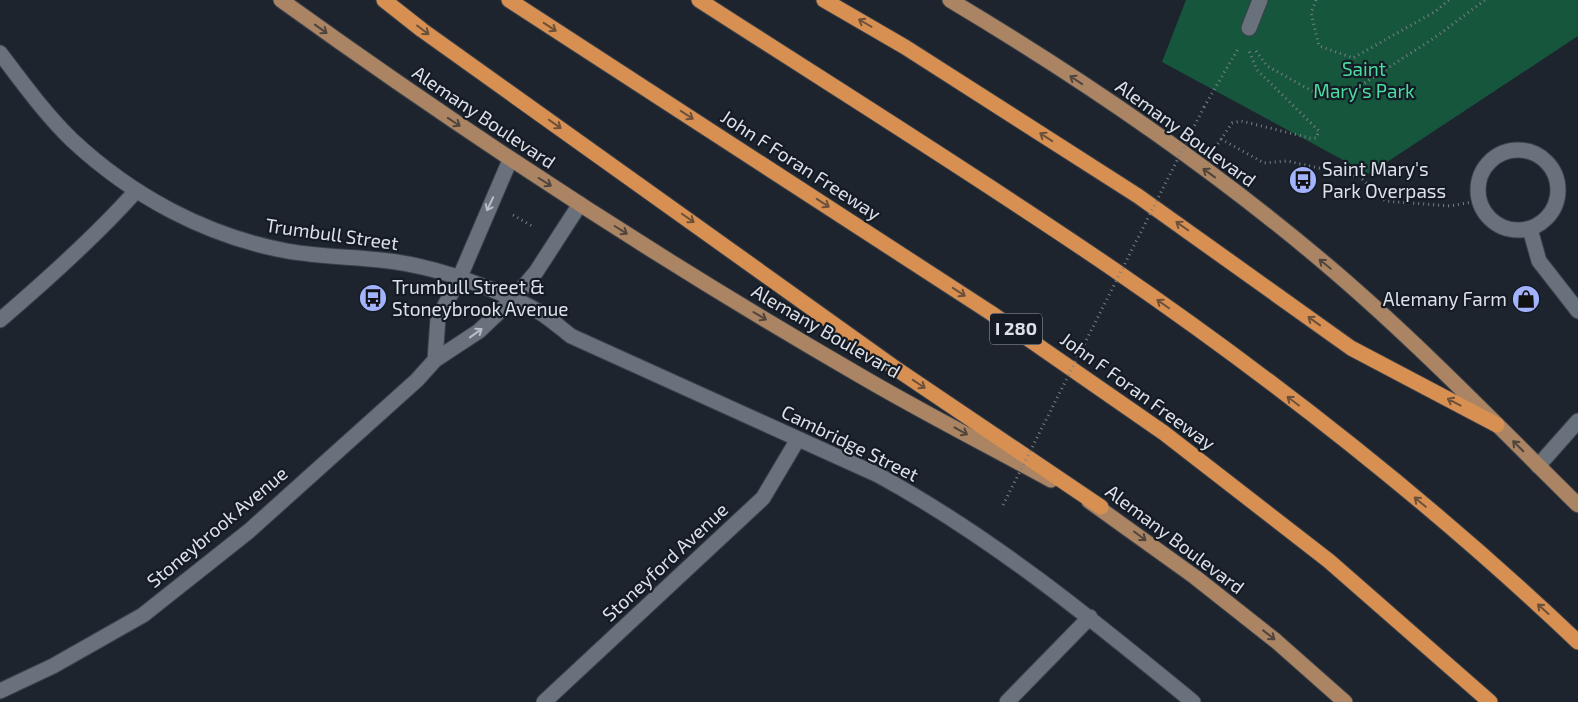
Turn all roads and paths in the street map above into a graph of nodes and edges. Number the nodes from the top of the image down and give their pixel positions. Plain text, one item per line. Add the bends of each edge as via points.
1 (281, 0) edge
2 (384, 0) edge
3 (510, 0) edge
4 (699, 0) edge
5 (824, 0) edge
6 (950, 0) edge
7 (1260, 0) edge
8 (1316, 0) edge
9 (1449, 0) edge
10 (1485, 0) edge
11 (1249, 38) junction
12 (1241, 44) dead end
13 (0, 53) edge
14 (1221, 139) junction
15 (510, 160) junction
16 (1201, 168) junction
17 (136, 191) junction
18 (1478, 201) junction
19 (580, 204) junction
20 (510, 213) dead end
21 (532, 226) dead end
22 (1530, 229) junction
23 (459, 279) junction
24 (513, 299) junction
25 (1578, 311) edge
26 (0, 320) edge
27 (435, 360) junction
28 (1578, 421) edge
29 (1497, 425) junction
30 (798, 439) junction
31 (1538, 466) junction
32 (1578, 505) edge
33 (1003, 506) dead end
34 (1101, 507) junction
35 (1090, 617) junction
36 (1578, 642) edge
37 (0, 691) edge
38 (544, 702) edge
39 (1007, 702) edge
40 (1193, 702) edge
41 (1345, 702) edge
42 (1490, 702) edge

1 -> 15 main road, Alemany Boulevard
2 -> 34 highway via 898,370
3 -> 42 highway, John F Foran Freeway / I 280 via 958,291 1164,432 1329,561
36 -> 4 highway via 1396,482 1224,347 1111,268
29 -> 5 highway via 1351,348 1138,196 905,47
16 -> 6 main road, Alemany Boulevard via 1069,76
7 - 11 street
8 - 9 path via 1311,13 1319,46 1353,58 1436,11
10 - 11 path via 1354,90 1335,94 1312,90 1267,66
11 - 14 path via 1250,58 1256,70 1319,131 1316,138 1310,138 1241,121 1232,123
12 - 33 path, bridge via 1204,107
13 - 17 street, Trumbull Street via 72,140
14 - 16 path
14 - 18 path via 1264,163 1287,162 1360,177 1385,201 1450,206
15 -> 19 main road, Alemany Boulevard
15 -> 23 street
29 -> 16 main road, Alemany Boulevard via 1414,343 1334,271
17 - 23 street, Trumbull Street via 188,220 238,239 287,251 422,267
17 - 26 street via 101,230
18 - 22 street via 1490,220 1509,230
18 - 22 street via 1477,180 1488,161 1506,150 1527,150 1546,160 1557,178 1558,200 1548,218
19 - 24 street, Stoneybrook Avenue via 536,272
19 -> 34 main road, Alemany Boulevard via 860,376
20 - 21 path
22 - 25 street via 1539,262
23 - 24 street, Trumbull Street
23 - 27 street via 438,318
27 -> 24 street, Stoneybrook Avenue via 479,331
24 - 30 street, Cambridge Street via 543,314 571,336
27 - 37 street, Stoneybrook Avenue via 249,531 143,615 53,666
28 - 31 street
31 -> 29 main road, Alemany Boulevard
30 - 35 street, Cambridge Street via 912,493
30 - 38 street, Stoneyford Avenue via 763,498
31 - 32 main road, Alemany Boulevard
34 -> 41 main road, Alemany Boulevard via 1276,641
35 - 39 street
35 - 40 street, Cambridge Street

